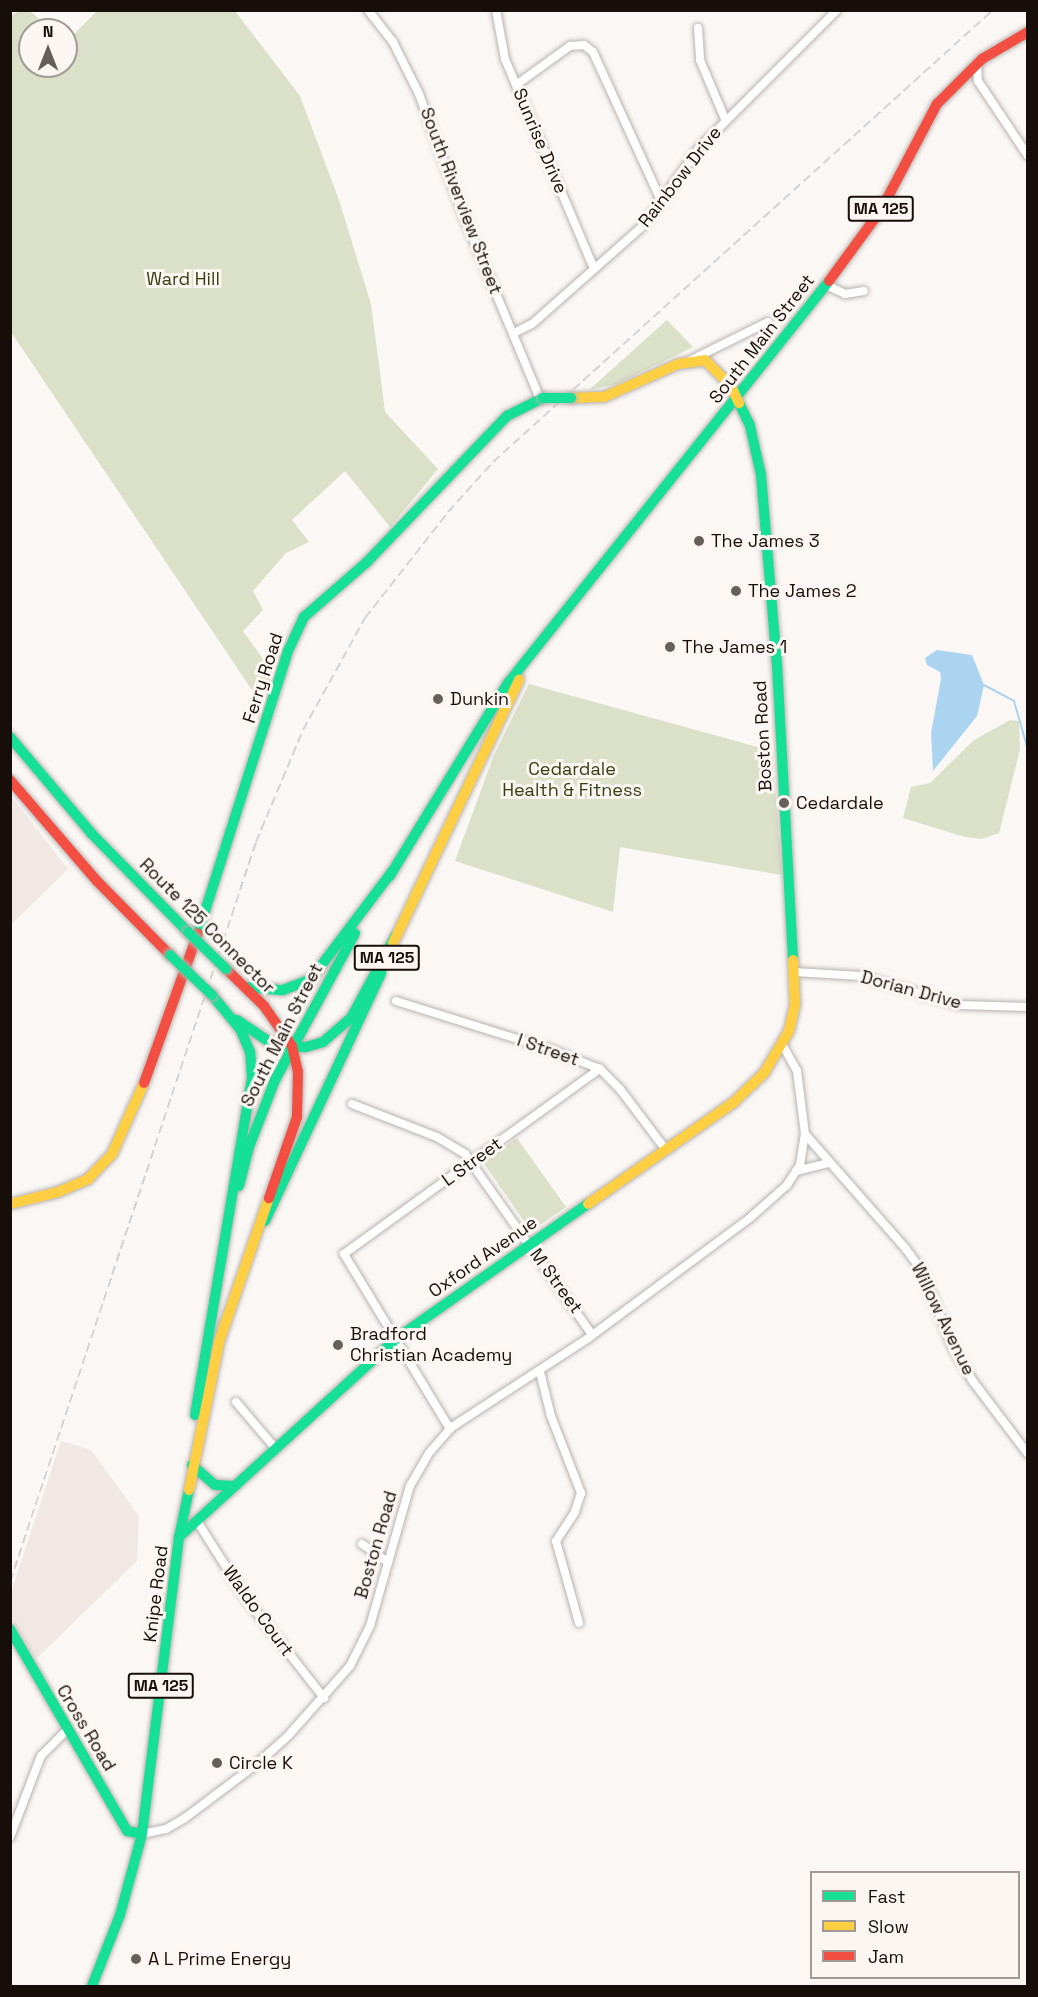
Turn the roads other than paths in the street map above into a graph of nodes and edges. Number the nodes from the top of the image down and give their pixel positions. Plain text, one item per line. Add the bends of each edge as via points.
1 (368, 10) edge
2 (496, 10) edge
3 (837, 10) edge
4 (698, 28) dead end
5 (1028, 32) edge
6 (977, 63) junction
7 (516, 85) junction
8 (725, 119) junction
9 (1028, 156) edge
10 (662, 203) junction
11 (594, 269) junction
12 (826, 285) junction
13 (864, 291) dead end
14 (768, 322) dead end
15 (514, 333) junction
16 (690, 361) junction
17 (737, 397) junction
18 (542, 399) junction
19 (518, 672) junction
20 (10, 737) edge
21 (10, 780) edge
22 (393, 870) junction
23 (396, 935) junction
24 (794, 972) junction
25 (246, 987) junction
26 (396, 1001) dead end
27 (795, 1005) joint
28 (1028, 1007) edge
29 (233, 1017) junction
30 (292, 1046) junction
31 (783, 1046) junction
32 (600, 1069) junction
33 (352, 1104) dead end
34 (806, 1134) junction
35 (666, 1150) junction
36 (472, 1162) junction
37 (828, 1163) junction
38 (796, 1171) junction
39 (232, 1201) junction
40 (10, 1204) edge
41 (256, 1238) junction
42 (530, 1245) junction
43 (592, 1335) junction
44 (397, 1338) junction
45 (540, 1372) junction
46 (236, 1402) dead end
47 (450, 1429) junction
48 (276, 1449) junction
49 (1028, 1454) edge
50 (192, 1465) junction
51 (235, 1486) junction
52 (186, 1494) junction
53 (196, 1521) junction
54 (179, 1537) junction
55 (362, 1544) dead end
56 (388, 1562) junction
57 (579, 1623) dead end
58 (10, 1629) edge
59 (324, 1698) junction
60 (68, 1729) junction
61 (142, 1834) junction
62 (10, 1837) edge
63 (92, 1986) edge

1 - 15 street, South Riverview Street via 393,42 419,94 464,216
2 - 7 street, Sunrise Drive via 500,44
3 - 8 street, Rainbow Drive
4 - 8 street via 700,60
5 - 6 main road, South Main Street / MA 125
6 - 9 street via 978,81
6 - 12 main road, South Main Street / MA 125 via 936,104 881,210
7 - 10 street via 570,46 584,45 593,52
7 - 11 street, Sunrise Drive
8 - 10 street, Rainbow Drive via 699,148
10 - 11 street, Rainbow Drive via 644,225
11 - 15 street, Rainbow Drive via 532,324
12 - 13 street via 845,294
12 - 17 main road, South Main Street / MA 125
14 - 16 street
15 - 18 street, South Riverview Street
16 - 17 main road via 711,364
16 - 18 main road, Ferry Road, bridge via 604,396
17 - 19 main road, South Main Street / MA 125
17 - 24 main road, Boston Road via 756,447 764,498
18 - 40 main road, Ferry Road via 507,416 366,563 304,617 288,651 216,882 133,1115 112,1154 88,1179 58,1192
19 - 22 main road, South Main Street / MA 125
19 - 23 main road, South Main Street / MA 125 via 520,678
20 - 25 main road, Route 125 Connector, bridge via 91,833
21 - 29 main road, bridge via 98,881
22 - 25 main road via 311,979 283,990
22 - 30 main road, South Main Street / MA 125 via 324,984
23 - 30 main road via 345,1025 323,1042
23 - 41 main road, South Main Street / MA 125 via 292,1171
24 - 27 main road, Boston Road
24 - 28 street, Dorian Drive via 861,976 959,1005
25 - 30 main road, Route 125 Connector
26 - 32 street, I Street
27 - 31 main road, Oxford Avenue
29 - 30 main road via 262,1039
29 - 39 main road via 250,1052 252,1078
30 - 39 main road, South Main Street / MA 125 via 261,1110
30 - 41 main road, Route 125 Connector via 298,1072 297,1117
31 - 34 street, Boston Road via 797,1071
31 - 35 main road, Oxford Avenue via 755,1084
32 - 35 street, I Street
32 - 36 street, L Street
33 - 36 street, M Street via 437,1137
34 - 37 street, Willow Avenue
34 - 38 street, Boston Road
35 - 42 main road, Oxford Avenue
36 - 42 street, M Street
36 - 44 street, L Street via 344,1254
37 - 38 street
37 - 49 street, Willow Avenue via 879,1216 922,1271 953,1348
38 - 43 street, Boston Road via 776,1197
39 - 52 main road, South Main Street / MA 125 via 203,1353
41 - 50 main road, South Main Street / MA 125 via 219,1342
42 - 43 street, M Street
42 - 44 main road, Oxford Avenue
43 - 45 street, Boston Road
44 - 47 street
44 - 48 main road, Oxford Avenue
45 - 47 street, Boston Road via 474,1409
45 - 57 street via 551,1416 581,1493 576,1512 556,1541
46 - 48 street
47 - 56 street, Boston Road via 410,1486
48 - 51 main road, Oxford Avenue
50 - 51 main road via 214,1485
50 - 52 main road, South Main Street / MA 125
51 - 53 main road, Oxford Avenue
52 - 54 main road, South Main Street / MA 125
53 - 54 main road, Oxford Avenue
53 - 59 street, Waldo Court via 259,1615
54 - 61 main road, Knipe Road / MA 125
55 - 56 street
56 - 59 street, Boston Road via 365,1639
58 - 60 main road, Cross Road
59 - 61 street, Boston Road via 273,1750 204,1805 166,1829
60 - 61 main road, Cross Road via 127,1831
60 - 62 street via 41,1756
61 - 63 main road, MA 125 via 121,1912

